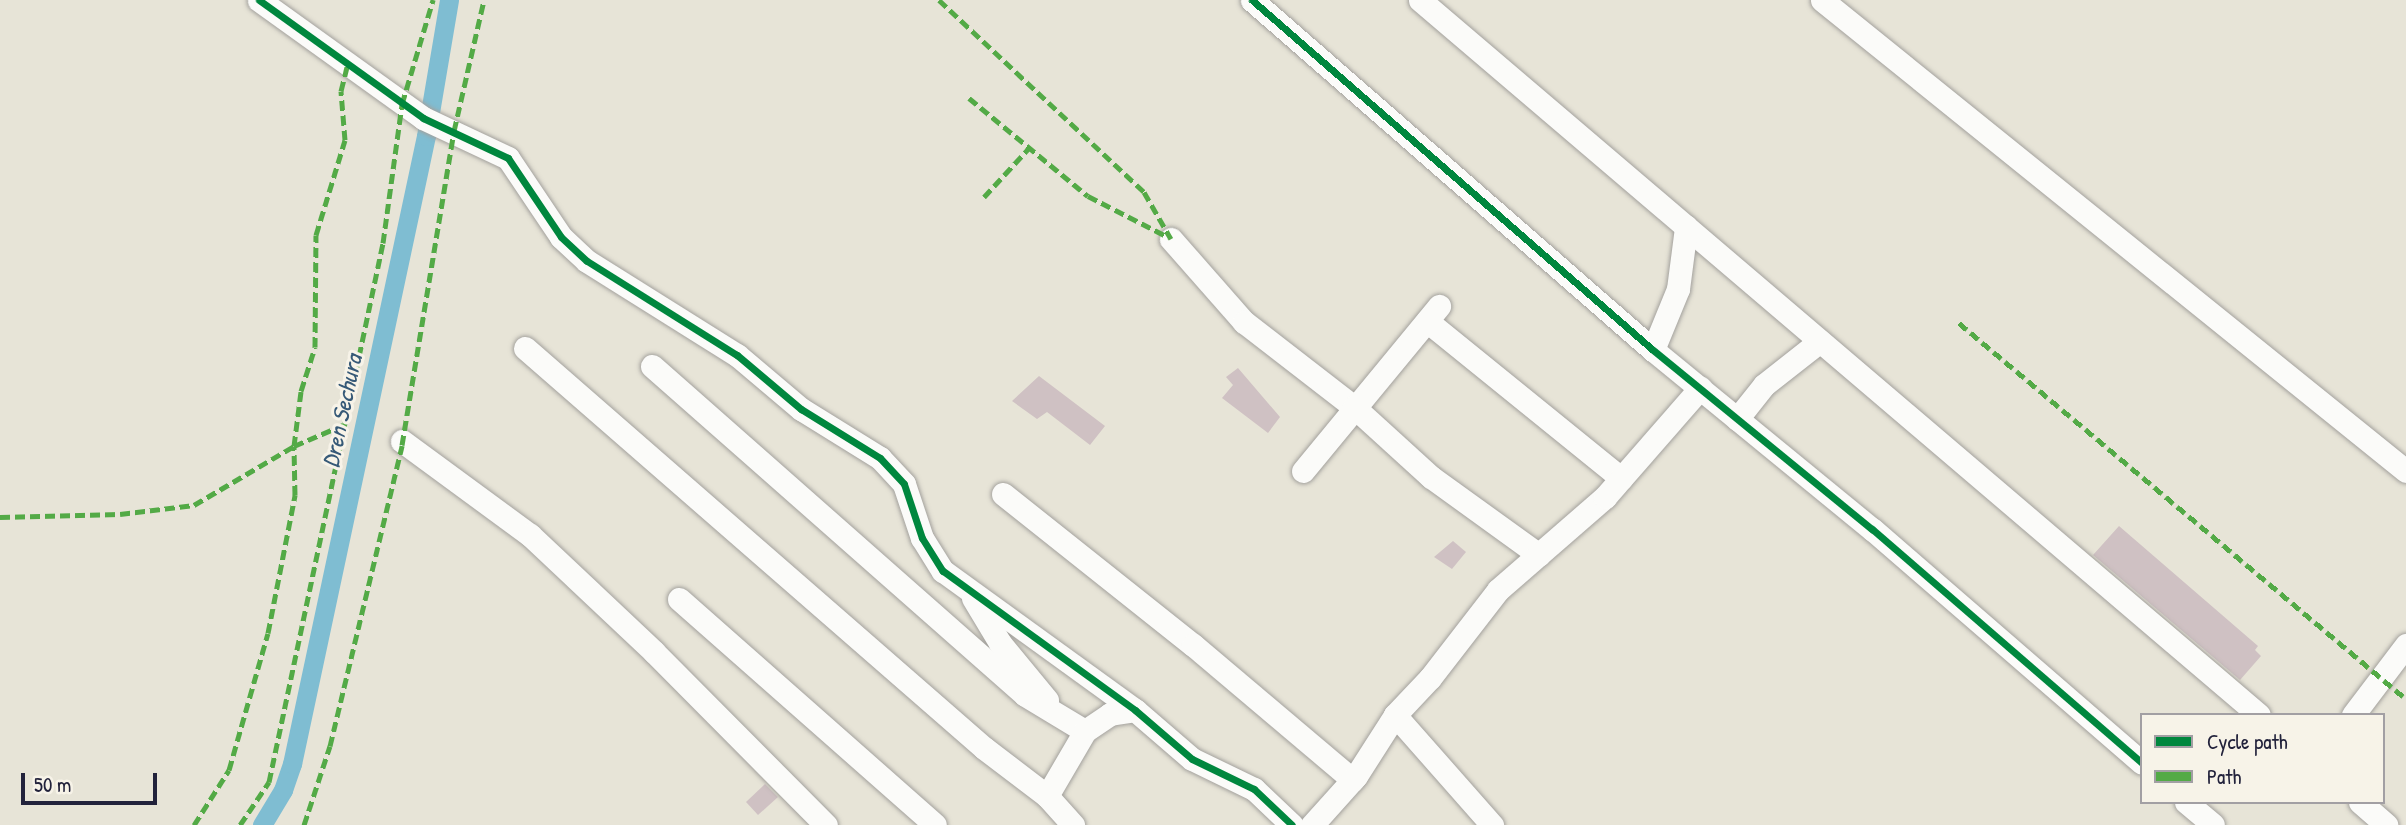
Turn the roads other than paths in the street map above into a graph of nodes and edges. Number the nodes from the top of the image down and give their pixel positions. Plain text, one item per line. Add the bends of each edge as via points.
1 (259, 0) edge
2 (1252, 0) edge
3 (1420, 0) edge
4 (1822, 0) edge
5 (1686, 227) junction
6 (1171, 239) dead end
7 (1820, 341) junction
8 (525, 348) dead end
9 (1653, 350) junction
10 (652, 366) dead end
11 (1700, 388) junction
12 (1354, 407) junction
13 (1737, 419) junction
14 (402, 441) dead end
15 (1303, 471) dead end
16 (2406, 471) edge
17 (1621, 478) junction
18 (1003, 494) dead end
19 (1539, 555) junction
20 (968, 589) junction
21 (679, 599) dead end
22 (2406, 645) edge
23 (1135, 710) junction
24 (2257, 713) edge
25 (2355, 713) edge
26 (1395, 715) junction
27 (1060, 716) junction
28 (1086, 731) junction
29 (2140, 761) edge
30 (1353, 780) junction
31 (1047, 796) junction
32 (2188, 804) edge
33 (2362, 804) edge
34 (826, 825) edge
35 (935, 825) edge
36 (1073, 825) edge
37 (1292, 825) edge
38 (1312, 825) edge
39 (1492, 825) edge
40 (2213, 825) edge
41 (2386, 825) edge

1 - 20 street via 423,118 508,158 561,237 587,261 737,355 801,409 880,458 904,484 943,571
2 - 9 street
3 - 5 street
4 - 16 street
5 - 7 street
5 - 9 street via 1678,289
6 - 12 street via 1244,322
7 - 13 street via 1764,385
7 - 24 street
8 - 31 street via 984,748
9 - 11 street
10 - 27 street via 1025,695
11 - 13 street
11 - 17 street
12 - 15 street
12 - 17 street via 1433,314
12 - 19 street via 1431,477
13 - 29 street
14 - 34 street via 530,535
17 - 19 street
18 - 30 street
19 - 26 street via 1498,590
20 - 23 street
20 - 27 street via 1000,643
21 - 35 street
22 - 25 street
23 - 28 street via 1110,714
23 - 37 street via 1192,759 1254,789
26 - 30 street
26 - 39 street
27 - 28 street
28 - 31 street
30 - 38 street
31 - 36 street
32 - 40 street
33 - 41 street

